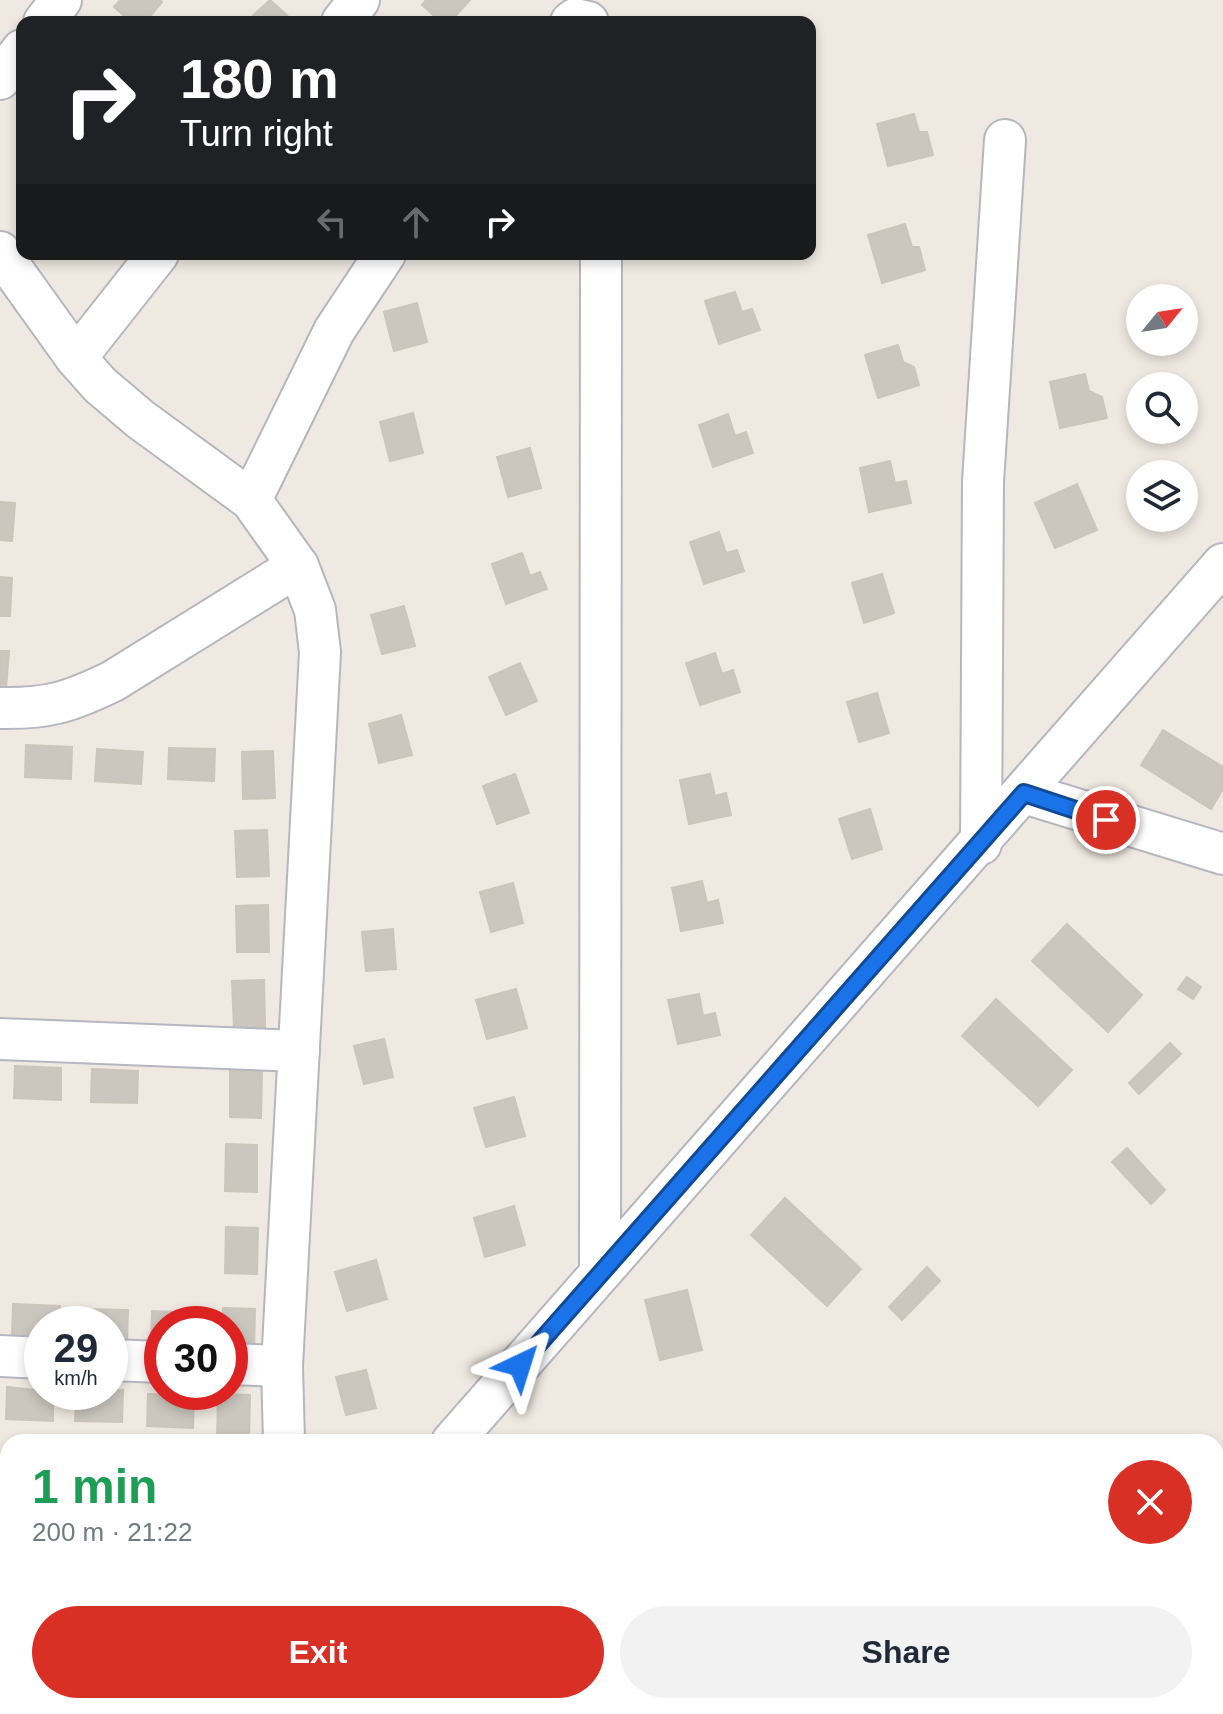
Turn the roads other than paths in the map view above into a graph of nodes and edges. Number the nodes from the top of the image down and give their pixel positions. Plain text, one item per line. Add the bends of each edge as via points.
1 (61, 0) edge
2 (359, 0) edge
3 (49, 16) edge
4 (347, 16) edge
5 (16, 58) edge
6 (0, 79) edge
7 (1005, 140) dead end
8 (0, 252) edge
9 (153, 260) edge
10 (381, 260) edge
11 (601, 260) edge
12 (76, 358) junction
13 (251, 500) junction
14 (1223, 564) edge
15 (298, 566) junction
16 (0, 708) edge
17 (1024, 793) junction
18 (981, 844) junction
19 (1223, 854) edge
20 (0, 1039) edge
21 (299, 1051) junction
22 (600, 1273) junction
23 (0, 1356) edge
24 (24, 1357) edge
25 (248, 1365) edge
26 (282, 1366) junction
27 (284, 1434) edge
28 (459, 1434) edge

1 - 3 street
2 - 4 street
5 - 6 street
7 - 18 street via 983,482
8 - 12 street
9 - 12 street
10 - 13 street via 334,331
11 - 22 street
12 - 13 street via 140,419
13 - 15 street
14 - 17 street
15 - 16 street via 113,681 53,707
15 - 21 street via 315,610 320,652
17 - 18 street
17 - 19 street
18 - 22 street
20 - 21 street
21 - 26 street
22 - 28 street
23 - 24 street
25 - 26 street
26 - 27 street

